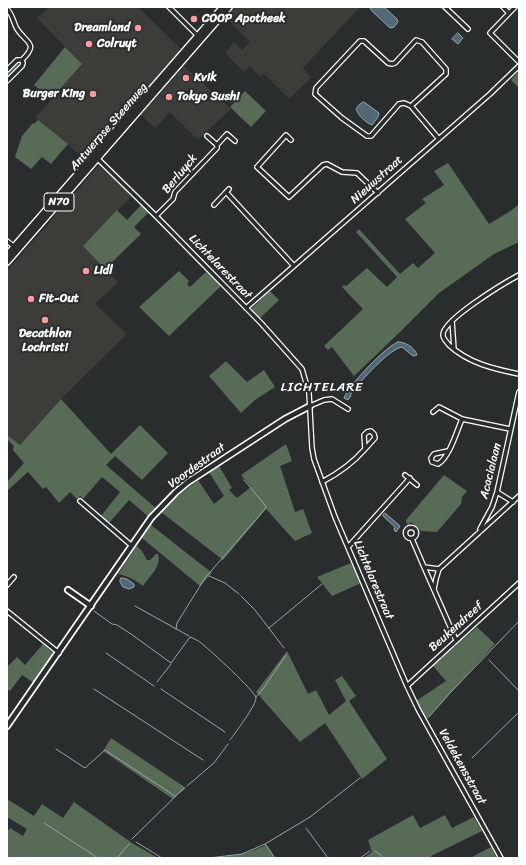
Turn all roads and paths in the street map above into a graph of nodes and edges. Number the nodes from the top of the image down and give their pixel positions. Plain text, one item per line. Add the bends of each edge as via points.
1 (169, 7) edge
2 (223, 7) edge
3 (229, 7) edge
4 (445, 7) edge
5 (503, 7) edge
6 (515, 7) edge
7 (7, 9) edge
8 (509, 13) junction
9 (468, 29) dead end
10 (415, 34) dead end
11 (199, 38) junction
12 (416, 40) junction
13 (22, 60) junction
14 (519, 62) edge
15 (519, 66) edge
16 (7, 70) edge
17 (7, 81) edge
18 (411, 106) junction
19 (208, 136) dead end
20 (439, 139) junction
21 (291, 140) dead end
22 (235, 141) dead end
23 (217, 144) junction
24 (96, 156) junction
25 (229, 189) dead end
26 (226, 192) junction
27 (378, 193) junction
28 (214, 205) dead end
29 (156, 216) junction
30 (7, 241) edge
31 (16, 248) junction
32 (7, 255) edge
33 (7, 262) edge
34 (294, 266) junction
35 (519, 275) edge
36 (246, 308) junction
37 (452, 321) junction
38 (454, 349) junction
39 (519, 374) edge
40 (519, 392) edge
41 (310, 406) junction
42 (348, 409) dead end
43 (433, 412) dead end
44 (462, 419) junction
45 (510, 429) junction
46 (365, 449) junction
47 (448, 451) junction
48 (405, 475) dead end
49 (410, 478) junction
50 (322, 482) junction
51 (417, 485) dead end
52 (497, 492) junction
53 (519, 496) edge
54 (80, 501) dead end
55 (513, 502) junction
56 (479, 532) junction
57 (412, 539) dead end
58 (132, 546) junction
59 (348, 547) junction
60 (424, 567) junction
61 (439, 569) junction
62 (14, 577) dead end
63 (519, 583) edge
64 (7, 585) edge
65 (68, 590) dead end
66 (434, 590) junction
67 (91, 606) junction
68 (7, 611) edge
69 (456, 640) junction
70 (59, 653) junction
71 (407, 686) junction
72 (7, 726) edge
73 (501, 858) edge

1 - 11 street
2 - 11 main road, Antwerpse Steenweg / N70
3 - 11 main road, Antwerpse Steenweg / N70
4 - 9 street
5 - 8 street
6 - 8 street
7 - 13 street via 30,46 29,53
8 - 14 street via 490,33
10 - 12 street
11 - 24 main road, Antwerpse Steenweg / N70
12 - 18 street via 422,42 446,69 446,74
12 - 18 street via 392,64 364,41 360,41 316,88 315,94 367,136 371,136 399,104
13 - 16 street via 16,60
13 - 17 street via 22,66
15 - 20 street, Nieuwstraat
18 - 20 street
19 - 23 street
20 - 27 street, Nieuwstraat
21 - 27 street via 286,135 257,166 289,197 327,164 342,172 357,173
22 - 23 street via 227,134
23 - 29 street, Berluyck via 217,148
24 - 29 street, Lichtelarestraat
24 - 31 main road, Antwerpse Steenweg / N70
25 - 26 street
26 - 28 street
26 - 34 street
27 - 34 street, Nieuwstraat
29 - 36 street, Lichtelarestraat
30 - 31 street
31 - 32 main road, Antwerpse Steenweg / N70
31 - 33 main road, Antwerpse Steenweg / N70
34 - 36 street, Nieuwstraat
35 - 37 street via 479,299
36 - 41 street, Lichtelarestraat via 302,369
37 - 38 street
37 - 38 street via 442,334 444,340
38 - 39 street via 471,360
40 - 45 street, Acacialaan
41 - 42 street via 332,399
41 - 50 street, Lichtelarestraat via 312,453
41 - 58 street, Voordestraat via 285,419 188,482 151,518
43 - 44 street, Acacialaan via 439,407
44 - 45 street, Acacialaan
44 - 47 street
45 - 52 street, Acacialaan
46 - 46 street via 364,435 371,431 375,438
46 - 50 street via 349,466
47 - 47 street via 434,454 432,462 440,463
48 - 49 street
49 - 51 street
49 - 59 street
50 - 59 street, Lichtelarestraat
52 - 55 street
52 - 56 street, Acacialaan
53 - 55 street
54 - 58 street
55 - 56 street
56 - 61 street, Acacialaan
57 - 60 street
58 - 67 street, Voordestraat
59 - 71 street, Lichtelarestraat
60 - 61 street
60 - 66 street
61 - 66 street
62 - 64 street
63 - 69 street, Beukendreef
65 - 67 street
66 - 69 street
67 - 70 street, Voordestraat
68 - 70 street
69 - 71 street, Beukendreef
70 - 72 street, Voordestraat
71 - 73 street, Veldekensstraat

